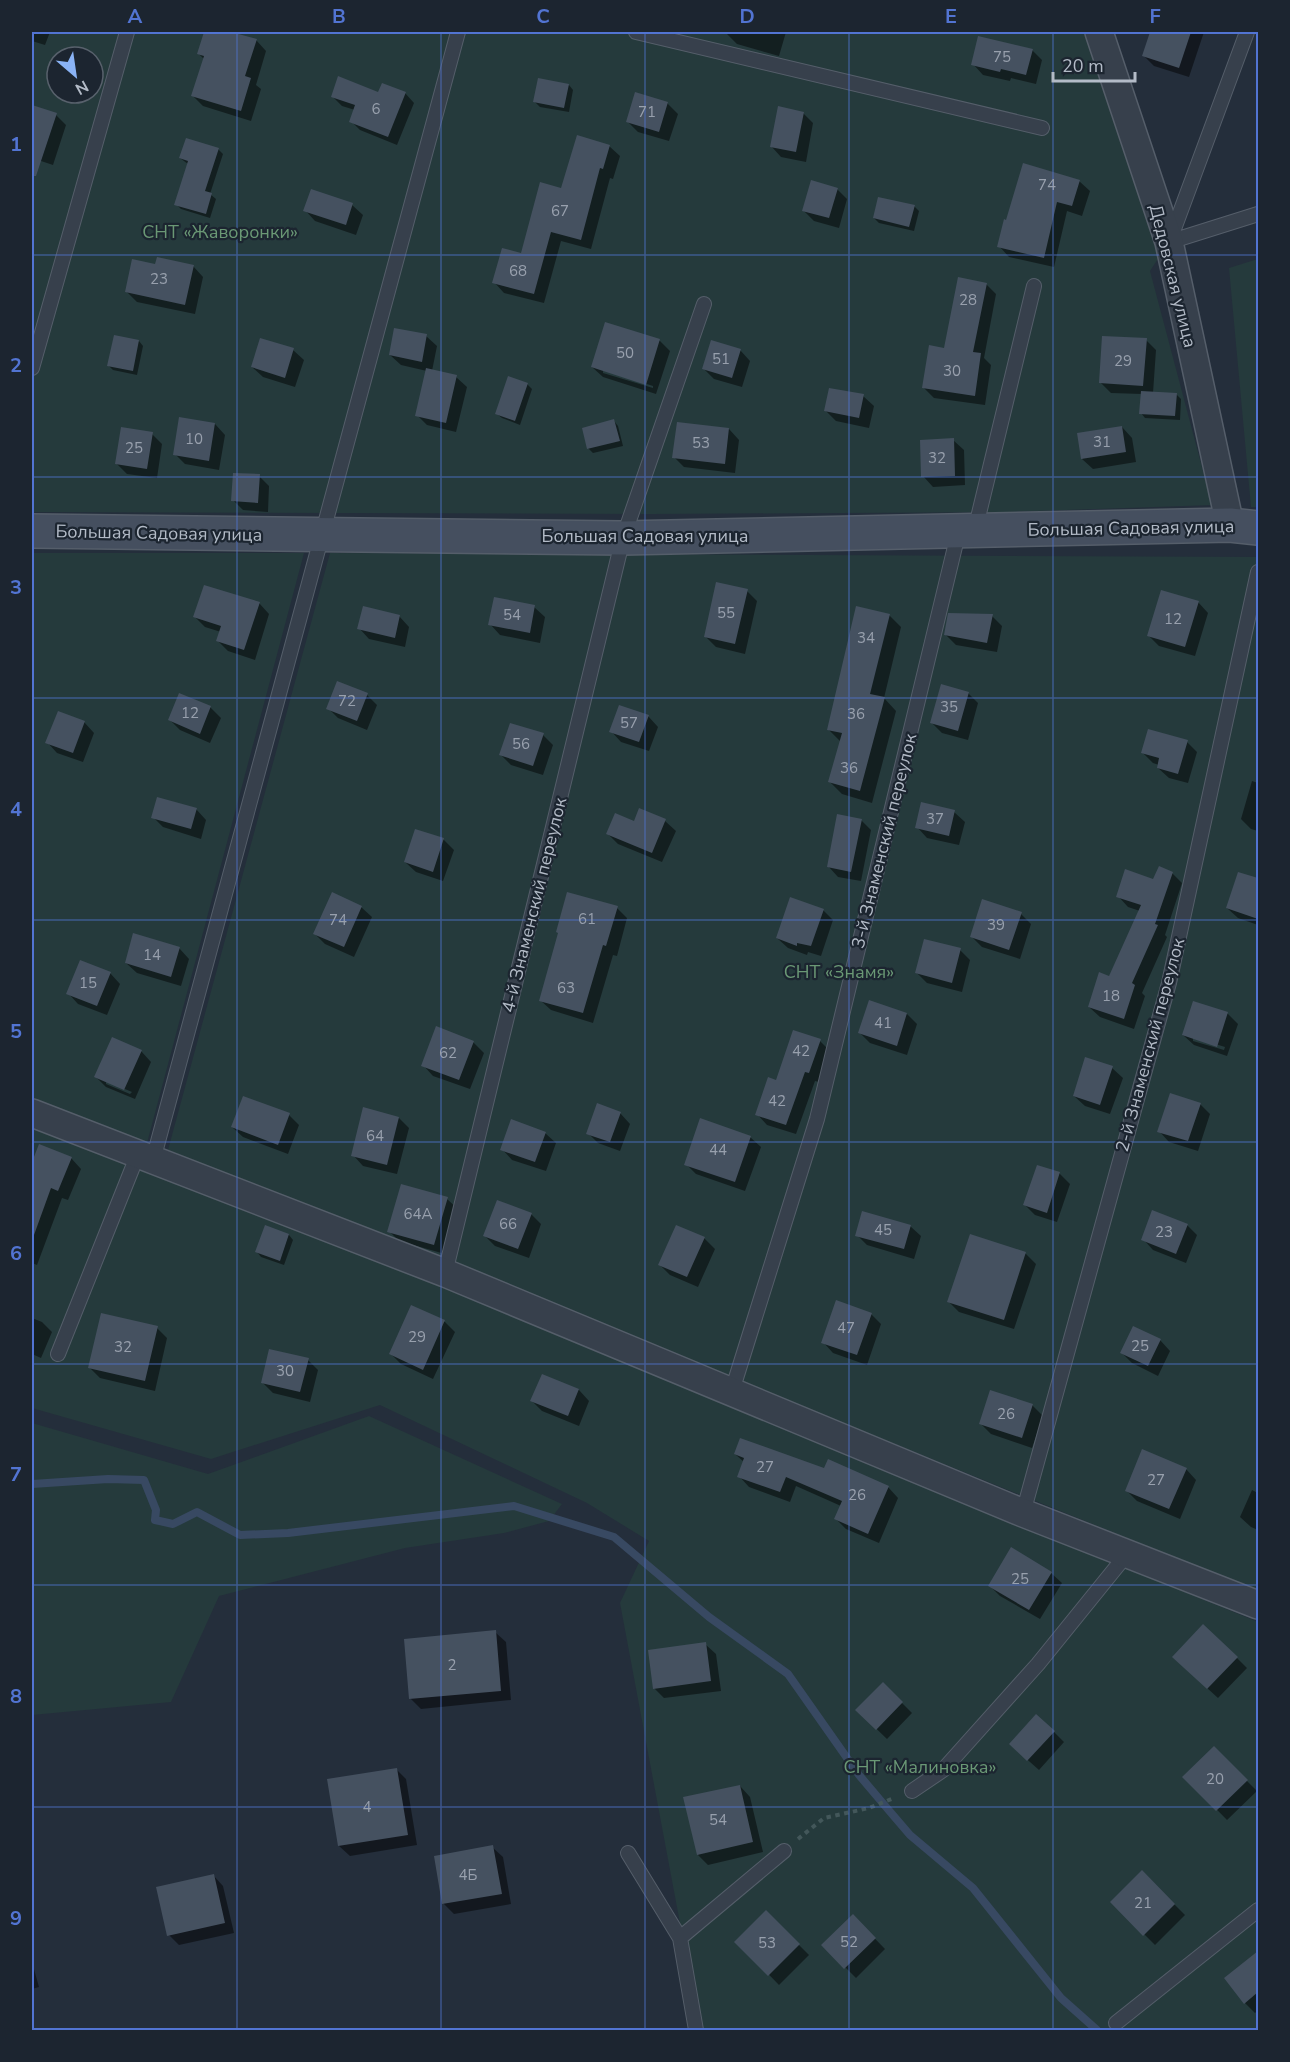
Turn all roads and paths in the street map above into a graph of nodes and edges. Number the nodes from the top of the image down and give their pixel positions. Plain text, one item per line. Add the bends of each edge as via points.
1 (127, 32) edge
2 (458, 32) edge
3 (636, 32) edge
4 (1099, 32) edge
5 (1247, 32) edge
6 (1042, 128) dead end
7 (1258, 214) edge
8 (1169, 242) junction
9 (1034, 286) dead end
10 (704, 304) dead end
11 (32, 368) edge
12 (1244, 526) edge
13 (967, 530) junction
14 (32, 531) edge
15 (321, 534) junction
16 (623, 538) junction
17 (1258, 573) edge
18 (32, 1113) edge
19 (145, 1157) junction
20 (445, 1273) junction
21 (58, 1354) dead end
22 (732, 1391) junction
23 (1023, 1513) junction
24 (1127, 1554) junction
25 (1258, 1605) edge
26 (912, 1791) joint
27 (784, 1851) joint
28 (628, 1853) dead end
29 (1258, 1910) edge
30 (680, 1938) junction
31 (1116, 2023) dead end
32 (696, 2031) edge

1 - 11 lane
2 - 15 lane
3 - 6 lane
4 - 8 street, Дедовская улица
5 - 8 lane
7 - 8 lane
8 - 12 street, Дедовская улица
9 - 13 lane, 3-й Знаменский переулок
10 - 16 lane, 4-й Знаменский переулок
12 - 13 street, Большая Садовая улица
13 - 16 street, Большая Садовая улица
13 - 22 lane, 3-й Знаменский переулок via 817,1119
14 - 15 street, Большая Садовая улица
15 - 16 street, Большая Садовая улица
15 - 19 lane
16 - 20 lane, 4-й Знаменский переулок
17 - 23 lane, 2-й Знаменский переулок via 1169,983
18 - 19 street
19 - 20 street
19 - 21 lane
20 - 22 street
22 - 23 street
23 - 24 street
24 - 25 street
24 - 26 lane via 1038,1664 943,1770
26 - 27 path via 869,1808 824,1818
27 - 30 lane
28 - 30 lane
29 - 31 lane
30 - 32 lane

